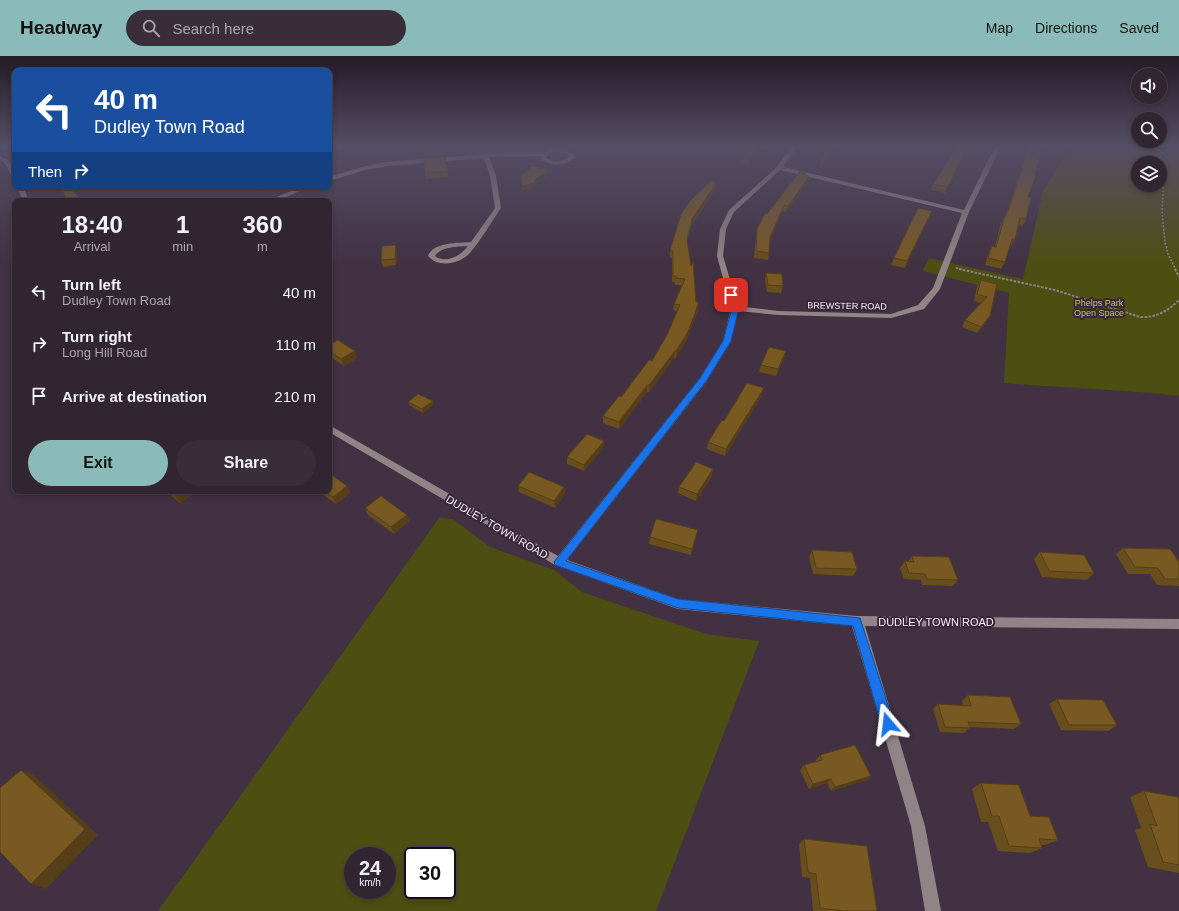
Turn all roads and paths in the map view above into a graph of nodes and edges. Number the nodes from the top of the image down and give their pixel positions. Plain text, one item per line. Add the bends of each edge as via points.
1 (495, 186) edge
2 (759, 186) edge
3 (855, 186) edge
4 (979, 186) edge
5 (1164, 186) edge
6 (299, 190) edge
7 (278, 198) edge
8 (966, 212) junction
9 (472, 244) junction
10 (955, 268) dead end
11 (1179, 277) edge
12 (1179, 300) edge
13 (735, 308) junction
14 (332, 430) edge
15 (559, 562) junction
16 (857, 621) junction
17 (1179, 624) edge
18 (933, 911) edge

1 - 9 street via 498,208
2 - 13 street via 731,211 723,229 720,256
3 - 8 street
4 - 8 street, BREWSTER ROAD
5 - 11 path via 1162,212 1165,242
6 - 7 street
8 - 13 street, BREWSTER ROAD via 936,289 921,307 891,316 778,313
9 - 9 street via 468,252 455,259 440,260 431,256 437,249 446,246
10 - 12 path via 1055,290 1147,318 1170,309
13 - 15 street via 727,341 703,380
14 - 15 street, DUDLEY TOWN ROAD
15 - 16 street, DUDLEY TOWN ROAD via 678,604
16 - 17 street, DUDLEY TOWN ROAD
16 - 18 street via 918,826

